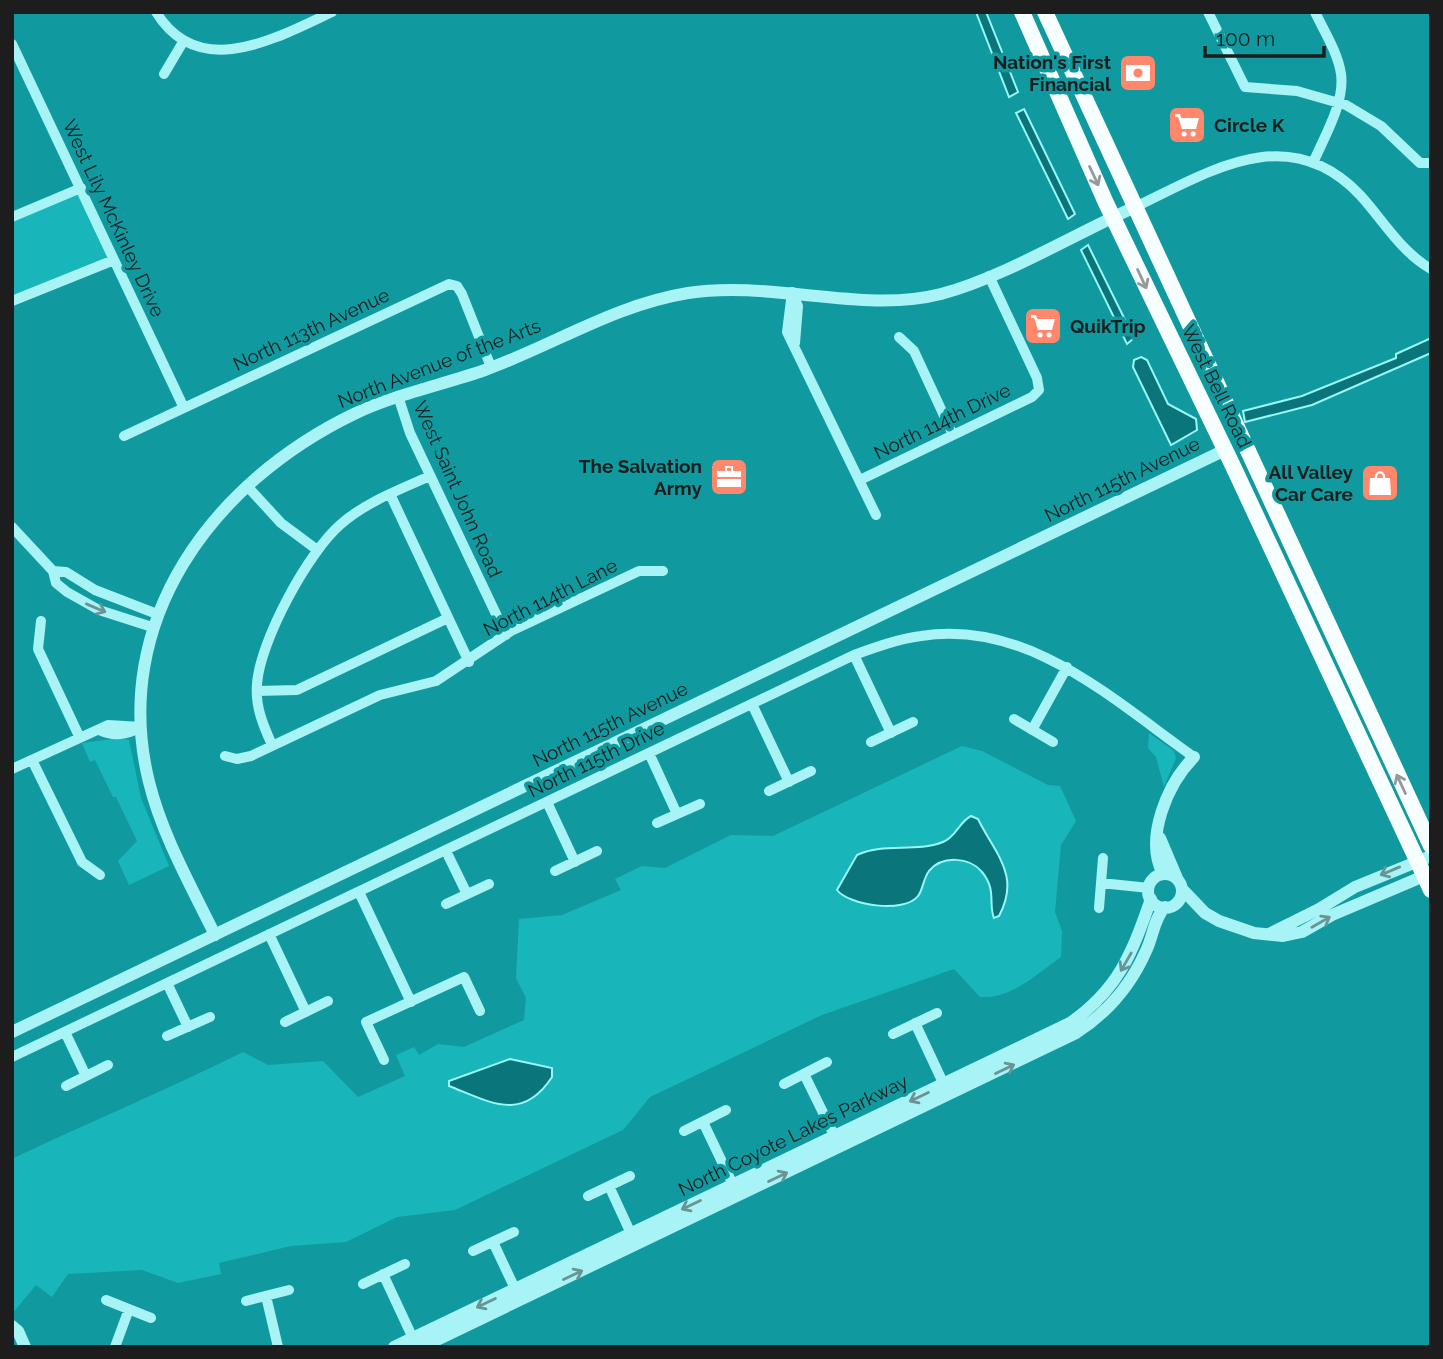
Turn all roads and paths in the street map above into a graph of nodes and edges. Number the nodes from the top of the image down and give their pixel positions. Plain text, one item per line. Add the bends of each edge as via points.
1 (156, 12) edge
2 (332, 12) edge
3 (1022, 12) edge
4 (1045, 12) edge
5 (1208, 12) edge
6 (1315, 12) edge
7 (183, 42) junction
8 (12, 44) edge
9 (164, 74) dead end
10 (1338, 101) junction
11 (1313, 163) junction
12 (1427, 164) edge
13 (81, 188) junction
14 (1133, 208) junction
15 (12, 217) edge
16 (1113, 217) junction
17 (114, 260) junction
18 (1431, 269) edge
19 (989, 276) junction
20 (792, 292) junction
21 (12, 301) edge
22 (899, 337) dead end
23 (491, 367) junction
24 (398, 396) junction
25 (184, 408) junction
26 (953, 435) junction
27 (124, 436) dead end
28 (1225, 450) junction
29 (430, 476) junction
30 (860, 480) junction
31 (248, 487) junction
32 (390, 494) junction
33 (876, 514) dead end
34 (12, 527) edge
35 (316, 550) junction
36 (1294, 551) junction
37 (53, 571) junction
38 (663, 571) dead end
39 (1283, 573) junction
40 (157, 614) junction
41 (448, 618) junction
42 (41, 621) dead end
43 (152, 627) junction
44 (506, 635) junction
45 (1336, 644) junction
46 (854, 654) junction
47 (469, 662) junction
48 (1067, 667) junction
49 (1333, 680) junction
50 (257, 691) junction
51 (752, 704) junction
52 (1014, 719) dead end
53 (914, 722) dead end
54 (141, 727) junction
55 (1032, 730) junction
56 (891, 733) junction
57 (79, 736) junction
58 (871, 742) dead end
59 (1053, 743) dead end
60 (272, 745) junction
61 (649, 753) junction
62 (1387, 754) junction
63 (225, 755) dead end
64 (1194, 757) joint
65 (33, 760) junction
66 (12, 769) edge
67 (811, 771) dead end
68 (789, 782) junction
69 (769, 791) dead end
70 (547, 802) junction
71 (700, 804) dead end
72 (677, 814) junction
73 (657, 823) dead end
74 (1158, 834) junction
75 (1431, 846) edge
76 (446, 851) junction
77 (597, 852) dead end
78 (1103, 858) dead end
79 (1424, 858) edge
80 (575, 862) junction
81 (555, 871) dead end
82 (1163, 874) junction
83 (100, 875) dead end
84 (1428, 879) edge
85 (1101, 883) junction
86 (1179, 883) junction
87 (489, 884) dead end
88 (359, 892) junction
89 (467, 894) junction
90 (1150, 894) junction
91 (1178, 902) junction
92 (446, 904) dead end
93 (1099, 908) dead end
94 (1166, 908) junction
95 (1205, 913) junction
96 (269, 934) junction
97 (1269, 934) junction
98 (215, 935) junction
99 (167, 983) junction
100 (328, 1001) dead end
101 (411, 1002) junction
102 (480, 1011) dead end
103 (306, 1012) junction
104 (937, 1013) dead end
105 (210, 1017) dead end
106 (285, 1022) dead end
107 (915, 1023) junction
108 (188, 1027) junction
109 (12, 1032) edge
110 (65, 1032) junction
111 (893, 1034) dead end
112 (167, 1036) dead end
113 (12, 1056) edge
114 (384, 1060) dead end
115 (827, 1062) dead end
116 (108, 1065) dead end
117 (804, 1074) junction
118 (86, 1076) junction
119 (785, 1084) dead end
120 (66, 1086) dead end
121 (947, 1090) junction
122 (726, 1110) dead end
123 (703, 1122) junction
124 (684, 1131) dead end
125 (838, 1142) junction
126 (630, 1176) dead end
127 (609, 1186) junction
128 (735, 1191) junction
129 (588, 1196) dead end
130 (514, 1232) dead end
131 (634, 1239) junction
132 (493, 1242) junction
133 (473, 1251) dead end
134 (405, 1264) dead end
135 (383, 1274) junction
136 (363, 1284) dead end
137 (289, 1290) dead end
138 (518, 1295) junction
139 (266, 1296) junction
140 (106, 1300) dead end
141 (246, 1301) dead end
142 (129, 1309) junction
143 (151, 1318) dead end
144 (12, 1326) edge
145 (12, 1343) edge
146 (418, 1344) edge
147 (25, 1347) edge
148 (115, 1347) edge
149 (278, 1347) edge
150 (394, 1347) edge

1 - 7 street
2 - 7 street via 246,49 213,51
3 -> 16 main road, West Bell Road
4 - 14 main road, West Bell Road
5 - 10 street via 1245,87 1297,91
6 - 10 street via 1339,65
7 - 9 street
8 - 13 street, West Lily McKinley Drive
10 - 11 street
10 - 12 street via 1381,126
11 - 14 street via 1274,155 1240,159
11 - 18 street via 1345,181 1404,248
13 - 15 street
13 - 17 street, West Lily McKinley Drive
14 - 16 street, North Avenue of the Arts
14 - 36 main road, West Bell Road
16 - 19 street, North Avenue of the Arts
16 -> 28 main road, West Bell Road
17 - 21 street
17 - 25 street, West Lily McKinley Drive
19 - 20 street, North Avenue of the Arts via 918,298
19 - 26 street, North 114th Drive via 1039,390
20 - 23 street, North Avenue of the Arts via 705,291 642,303
20 - 30 street via 787,332
22 - 26 street via 914,351
23 - 24 street, North Avenue of the Arts
23 - 25 street, North 113th Avenue via 460,290 453,284
24 - 29 street, West Saint John Road
24 - 31 street, North Avenue of the Arts via 319,433
25 - 27 street, North 113th Avenue
26 - 30 street, North 114th Drive
28 - 36 main road via 1239,456 1278,538
28 - 39 main road, West Bell Road
28 - 98 street, North 115th Avenue
29 - 32 street
29 - 44 street, West Saint John Road
30 - 33 street
31 - 35 street via 281,523
31 - 40 street, North Avenue of the Arts via 194,545
32 - 35 street via 352,515
32 - 41 street
34 - 37 street
35 - 50 street via 265,650
36 - 45 main road, West Bell Road
37 - 40 street via 66,572 95,590
37 -> 43 street via 56,583 86,604
38 - 44 street, North 114th Lane via 639,571
39 - 45 main road via 1298,587 1321,636
39 - 49 main road, West Bell Road
40 - 43 street, North Avenue of the Arts
41 - 47 street
41 - 50 street via 297,690
42 - 57 street via 38,649
43 - 54 street, North Avenue of the Arts via 141,681
44 - 47 street, North 114th Lane
45 - 62 main road, West Bell Road
46 - 48 street, North 115th Drive via 921,636 956,634 1033,649
46 - 51 street, North 115th Drive
46 - 56 street
47 - 60 street, North 114th Lane via 436,681 380,695
48 - 55 street
48 - 64 street, North 115th Drive
49 - 62 main road via 1345,684 1368,733
49 - 79 main road, West Bell Road
50 - 60 street via 260,717
51 - 61 street, North 115th Drive
51 - 68 street
52 - 55 street
53 - 56 street
54 - 57 street via 108,725
54 - 98 street, North Avenue of the Arts via 152,793
55 - 59 street
56 - 58 street
57 - 65 street
60 - 63 street, North 114th Lane via 244,758
61 - 70 street, North 115th Drive
61 - 72 street
75 -> 62 main road, West Bell Road
64 - 74 street via 1169,794
65 - 66 street
65 - 83 street via 82,862
67 - 68 street
68 - 69 street
70 - 76 street, North 115th Drive
70 - 80 street
71 - 72 street
72 - 73 street
74 - 82 street
74 - 86 street
76 - 88 street, North 115th Drive
76 - 89 street
77 - 80 street
78 - 85 street
79 - 84 main road, West Bell Road
79 -> 97 street via 1355,887
80 - 81 street
82 - 86 street
82 - 90 street via 1153,879
97 -> 84 street via 1302,932 1332,915
85 - 90 street
85 - 93 street
86 - 91 street
86 - 95 street
87 - 89 street
88 - 96 street, North 115th Drive
88 - 101 street
89 - 92 street
90 - 94 street
90 -> 121 street, North Coyote Lakes Parkway via 1128,961 1092,1006 1059,1030
91 - 94 street
91 - 95 street
121 -> 94 street, North Coyote Lakes Parkway via 1064,1041 1100,1016 1138,968 1158,914
95 - 97 street via 1236,929
96 - 99 street, North 115th Drive
96 - 103 street
98 - 109 street, North 115th Avenue
99 - 108 street
99 - 110 street, North 115th Drive
100 - 103 street
101 - 102 street via 464,977
101 - 114 street via 366,1022
103 - 106 street
104 - 107 street
105 - 108 street
107 - 111 street
107 - 121 street
108 - 112 street
110 - 113 street, North 115th Drive
110 - 118 street
115 - 117 street
116 - 118 street
117 - 119 street
117 - 125 street
118 - 120 street
121 - 125 street, North Coyote Lakes Parkway
122 - 123 street
123 - 124 street
123 - 128 street
125 - 128 street, North Coyote Lakes Parkway
126 - 127 street
127 - 129 street
127 - 131 street
128 - 131 street, North Coyote Lakes Parkway
130 - 132 street
131 - 138 street, North Coyote Lakes Parkway
132 - 133 street
132 - 138 street
134 - 135 street
135 - 136 street
135 - 146 street
137 - 139 street
138 - 146 street, North Coyote Lakes Parkway
139 - 141 street
139 - 149 street
140 - 142 street
142 - 143 street
142 - 148 street
144 - 147 street
145 - 147 street
146 - 150 street, North Coyote Lakes Parkway

